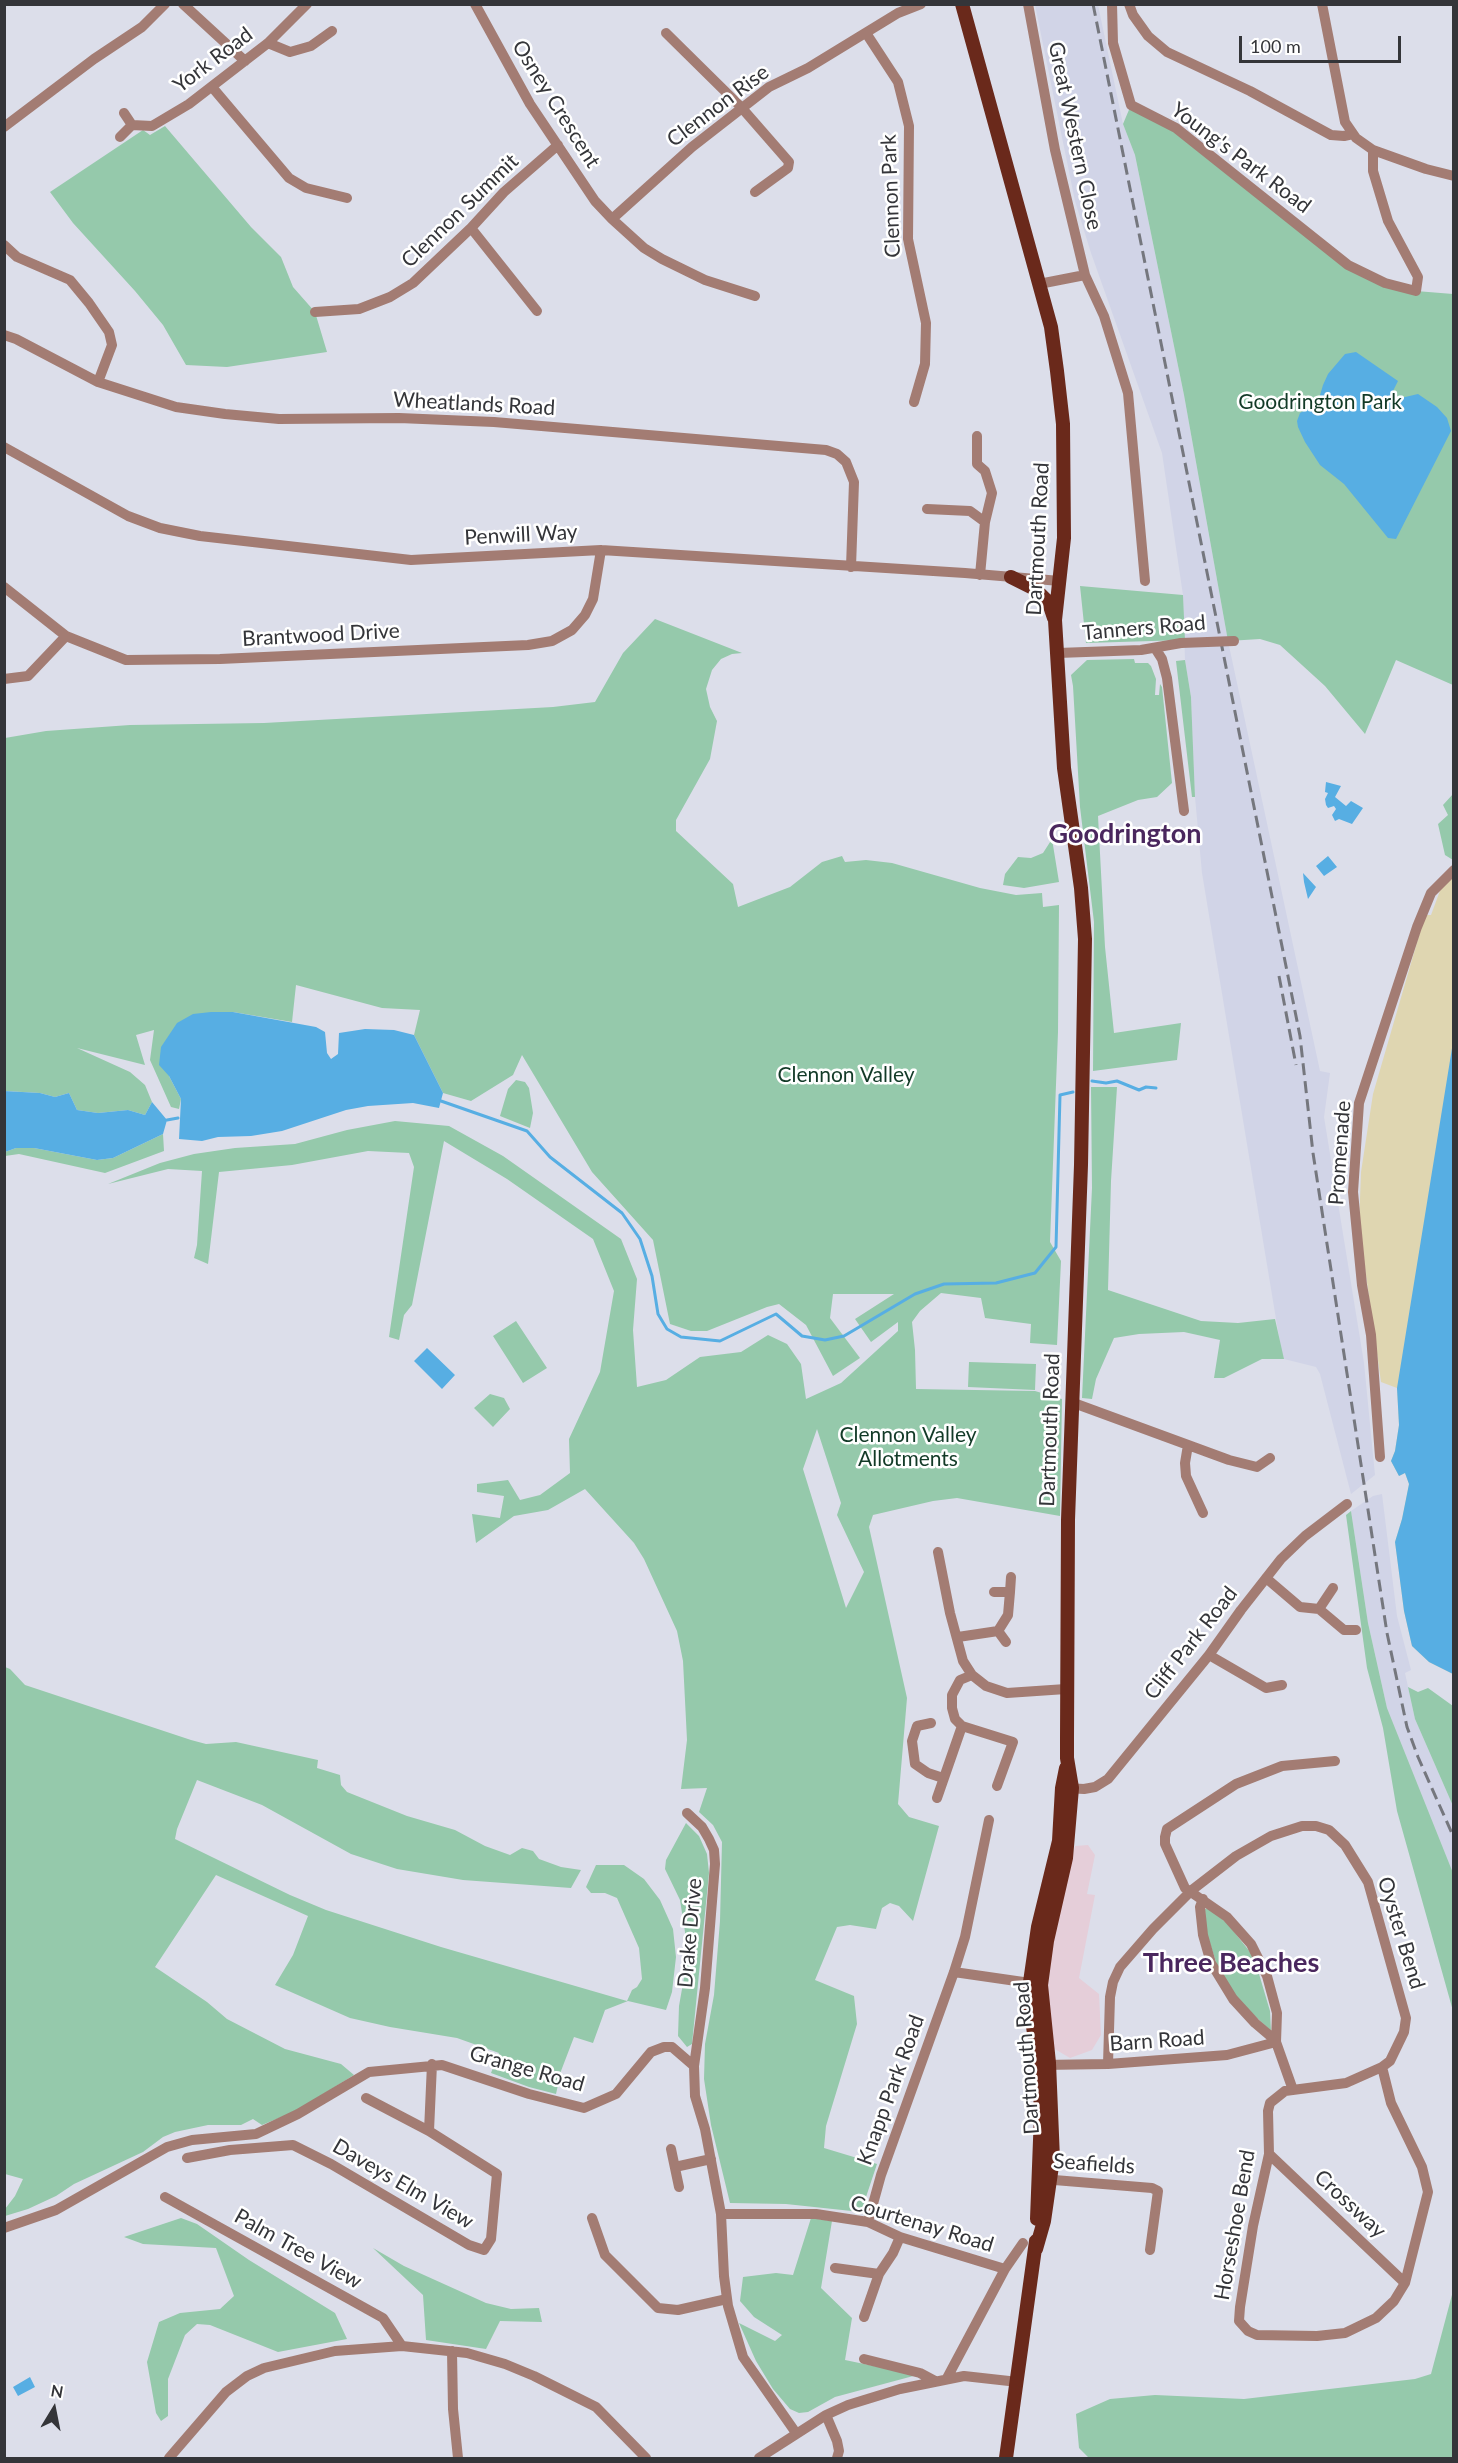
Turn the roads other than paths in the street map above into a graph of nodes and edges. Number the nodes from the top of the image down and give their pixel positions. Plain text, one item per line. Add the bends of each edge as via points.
1 (165, 4) edge
2 (183, 4) edge
3 (307, 4) edge
4 (475, 4) edge
5 (921, 4) edge
6 (962, 4) edge
7 (1028, 4) edge
8 (1112, 4) edge
9 (1129, 4) edge
10 (1322, 4) edge
11 (332, 32) dead end
12 (666, 33) dead end
13 (866, 33) junction
14 (268, 43) junction
15 (244, 61) junction
16 (212, 87) junction
17 (741, 107) junction
18 (124, 113) dead end
19 (132, 124) junction
20 (4, 127) edge
21 (1353, 134) junction
22 (120, 137) dead end
23 (558, 145) junction
24 (1373, 150) junction
25 (1454, 176) edge
26 (755, 192) dead end
27 (347, 198) dead end
28 (612, 219) junction
29 (471, 228) junction
30 (4, 245) edge
31 (1085, 275) junction
32 (1039, 284) junction
33 (755, 296) dead end
34 (537, 311) dead end
35 (315, 312) dead end
36 (4, 335) edge
37 (98, 382) junction
38 (914, 402) dead end
39 (977, 436) dead end
40 (4, 447) edge
41 (927, 509) dead end
42 (985, 522) junction
43 (601, 550) junction
44 (851, 567) junction
45 (980, 575) junction
46 (1011, 577) junction
47 (1060, 581) junction
48 (1145, 581) dead end
49 (4, 587) edge
50 (1055, 620) junction
51 (66, 636) junction
52 (1234, 641) dead end
53 (1155, 648) junction
54 (1058, 654) junction
55 (4, 679) edge
56 (1184, 811) dead end
57 (1454, 870) edge
58 (1071, 1402) junction
59 (1188, 1445) junction
60 (1380, 1457) dead end
61 (1270, 1458) dead end
62 (1347, 1504) dead end
63 (1203, 1513) dead end
64 (938, 1552) dead end
65 (1011, 1577) dead end
66 (1266, 1578) junction
67 (1333, 1588) dead end
68 (994, 1592) dead end
69 (1010, 1592) junction
70 (1318, 1609) junction
71 (1356, 1630) dead end
72 (998, 1631) junction
73 (958, 1637) junction
74 (1006, 1642) dead end
75 (1209, 1655) junction
76 (972, 1675) junction
77 (1282, 1685) dead end
78 (1066, 1689) junction
79 (931, 1723) dead end
80 (962, 1726) junction
81 (1335, 1761) dead end
82 (943, 1778) junction
83 (997, 1786) dead end
84 (1067, 1788) junction
85 (937, 1798) dead end
86 (687, 1813) dead end
87 (989, 1820) dead end
88 (1192, 1890) junction
89 (1203, 1899) junction
90 (954, 1972) junction
91 (1035, 1983) junction
92 (1275, 2041) junction
93 (432, 2064) junction
94 (1108, 2064) junction
95 (1044, 2065) junction
96 (694, 2066) junction
97 (1382, 2067) junction
98 (1293, 2090) junction
99 (366, 2098) dead end
100 (429, 2131) junction
101 (671, 2149) dead end
102 (1269, 2154) junction
103 (187, 2158) dead end
104 (711, 2159) junction
105 (675, 2167) junction
106 (1045, 2180) junction
107 (679, 2187) dead end
108 (165, 2197) dead end
109 (720, 2214) junction
110 (592, 2218) dead end
111 (868, 2222) junction
112 (4, 2228) edge
113 (900, 2237) junction
114 (1030, 2246) junction
115 (1150, 2250) dead end
116 (835, 2268) dead end
117 (1005, 2269) junction
118 (879, 2274) junction
119 (1405, 2283) junction
120 (727, 2299) junction
121 (864, 2317) dead end
122 (402, 2346) junction
123 (452, 2351) junction
124 (864, 2359) dead end
125 (941, 2380) junction
126 (1018, 2382) junction
127 (826, 2415) junction
128 (796, 2433) junction
129 (169, 2458) edge
130 (458, 2458) edge
131 (646, 2458) edge
132 (759, 2458) edge
133 (837, 2458) edge
134 (1006, 2458) edge

1 - 20 street via 142,27
2 - 15 street
3 - 14 street, York Road
4 - 23 street, Osney Crescent via 530,104
5 - 13 street, Clennon Rise
6 - 32 main road, Dartmouth Road
7 - 31 street, Great Western Close via 1055,150
8 - 24 street, Young's Park Road via 1113,43 1131,105 1176,128 1348,265 1385,283 1416,291 1418,277 1388,221 1373,171
9 - 21 street via 1149,36 1167,52 1331,135
10 - 21 street via 1340,103
11 - 14 street via 311,46 290,52
12 - 17 street
13 - 17 street, Clennon Rise
13 - 38 street, Clennon Park via 898,82 909,126 908,240 926,323 925,364
14 - 15 street, York Road
15 - 16 street, York Road
16 - 19 street, York Road via 152,126
16 - 27 street via 289,178 306,188
17 - 26 street via 789,162 788,168
17 - 28 street, Clennon Rise
18 - 19 street
19 - 22 street
21 - 24 street
23 - 28 street, Osney Crescent via 595,201
23 - 29 street, Clennon Summit via 504,192
24 - 25 street
28 - 33 street, Osney Crescent via 662,259 705,280
29 - 34 street
29 - 35 street, Clennon Summit via 413,284 390,297 359,309
30 - 37 street via 17,257 70,280 109,332 112,345
31 - 32 street
31 - 48 street, Great Western Close via 1104,316 1128,393
32 - 47 main road, Dartmouth Road via 1051,327 1063,424 1064,538
36 - 37 street, Wheatlands Road
37 - 44 street, Wheatlands Road via 176,407 225,414 279,419 399,418 494,423 826,450 837,453 846,462 854,482
39 - 42 street via 976,464 986,471 992,493
40 - 43 street, Penwill Way via 128,516 190,535 411,560
41 - 42 street via 970,511
42 - 45 street
43 - 44 street, Penwill Way
43 - 51 street, Brantwood Drive via 585,615 572,630 544,643 163,661 126,660
44 - 45 street, Penwill Way
45 - 46 street, Penwill Way
46 - 47 street, Penwill Way
46 - 50 main road via 1035,589 1049,603
47 - 50 main road, Dartmouth Road
49 - 51 street, Brantwood Drive
50 - 54 main road, Dartmouth Road
51 - 55 street via 28,675
52 - 53 street, Tanners Road, bridge
53 - 54 street, Tanners Road
53 - 56 street via 1167,678
54 - 58 main road, Dartmouth Road via 1064,768 1085,939
57 - 60 street, Promenade via 1431,893 1359,1103 1353,1192 1371,1335
58 - 59 street
58 - 78 main road, Dartmouth Road
59 - 61 street via 1257,1467
59 - 63 street via 1186,1476
62 - 66 street, Cliff Park Road via 1305,1536
64 - 73 street
65 - 69 street
66 - 70 street via 1300,1607
66 - 75 street, Cliff Park Road
67 - 70 street
68 - 69 street
69 - 72 street via 1008,1615
70 - 71 street via 1344,1630
72 - 73 street
72 - 74 street
73 - 76 street via 963,1661
75 - 77 street via 1266,1688
75 - 84 street, Cliff Park Road via 1108,1779 1095,1787
76 - 78 street via 986,1686 1007,1693
76 - 80 street via 960,1680 952,1695 952,1708
78 - 84 main road, Dartmouth Road
79 - 82 street via 917,1726 912,1741 915,1764
80 - 82 street
80 - 83 street via 1013,1742
81 - 88 street via 1282,1766 1236,1784 1167,1829 1165,1844 1180,1881
82 - 85 street
84 - 91 main road, Dartmouth Road via 1066,1858
86 - 96 street, Drake Drive via 709,1839 715,1864
87 - 90 street, Knapp Park Road
88 - 89 street
88 - 94 street, Oyster Bend via 1120,1967 1110,1997
88 - 97 street, Oyster Bend via 1236,1856 1271,1836 1302,1826 1329,1830 1345,1845 1368,1882 1406,2018 1404,2032 1390,2061
89 - 92 street via 1203,1935 1211,1963 1233,1999
89 - 92 street via 1227,1917 1251,1944 1267,1976 1277,2013
90 - 91 street
90 - 111 street, Knapp Park Road
91 - 95 main road, Dartmouth Road via 1030,2007
92 - 94 street, Barn Road via 1227,2055
92 - 98 street
93 - 96 street, Grange Road via 584,2108 616,2094 651,2052 664,2047 672,2047
93 - 100 street
93 - 112 street, Grange Road via 369,2072 256,2134 192,2140 167,2147 56,2210
94 - 95 street, Barn Road
95 - 106 main road, Dartmouth Road via 1041,2158
96 - 104 street via 695,2097
97 - 98 street via 1346,2083
97 - 119 street, Horseshoe Bend via 1391,2103 1422,2168 1428,2192
98 - 102 street, Horseshoe Bend via 1285,2091 1270,2103
99 - 100 street
100 - 103 street, Daveys Elm View via 497,2174 491,2239 484,2250 293,2145
101 - 105 street
102 - 119 street, Crossway
102 - 119 street, Horseshoe Bend via 1240,2307 1239,2321 1248,2331 1257,2335 1345,2333 1376,2318 1394,2301
104 - 105 street
104 - 109 street
105 - 107 street
106 - 114 main road, Dartmouth Road
106 - 115 street, Seafields via 1158,2191
108 - 122 street, Palm Tree View via 383,2318
109 - 111 street, Courtenay Road via 816,2214
109 - 120 street
110 - 120 street via 605,2255 658,2308 678,2310
111 - 113 street, Courtenay Road
113 - 117 street, Courtenay Road
113 - 118 street
114 - 117 street
114 - 126 main road, Dartmouth Road
116 - 118 street
117 - 125 street
118 - 121 street
120 - 128 street via 743,2357
122 - 123 street
122 - 129 street via 335,2352 255,2372 226,2392
123 - 130 street
123 - 131 street via 505,2364 569,2392 596,2407
124 - 125 street
125 - 126 street via 980,2376
125 - 127 street via 867,2399
126 - 134 main road, Dartmouth Road
127 - 128 street
127 - 133 street via 837,2441
128 - 132 street

